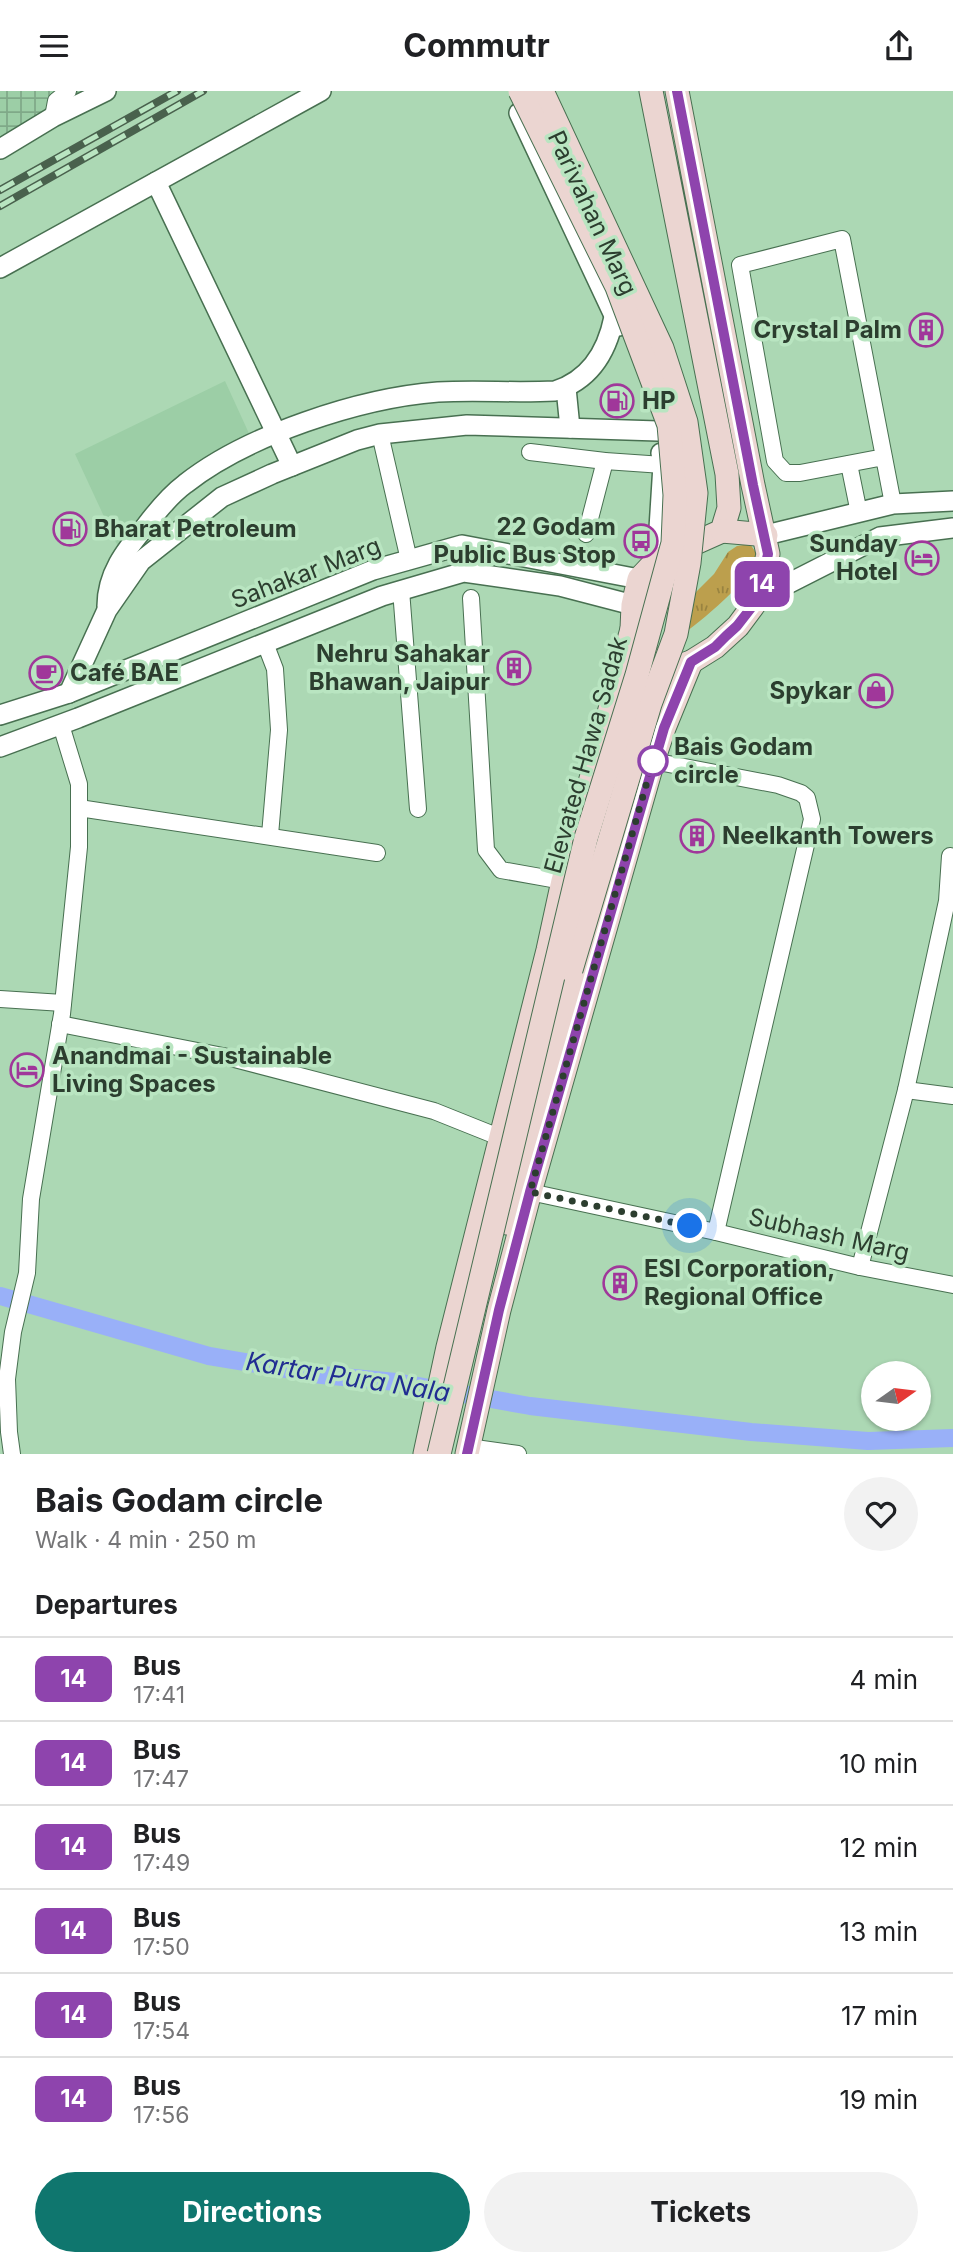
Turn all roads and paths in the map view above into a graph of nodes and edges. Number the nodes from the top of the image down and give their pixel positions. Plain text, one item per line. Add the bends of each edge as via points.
1 (68, 91) edge
2 (321, 91) edge
3 (509, 91) edge
4 (520, 91) edge
5 (542, 91) edge
6 (652, 91) edge
7 (677, 91) edge
8 (100, 94) edge
9 (53, 117) junction
10 (0, 149) edge
11 (156, 183) junction
12 (0, 268) edge
13 (614, 317) junction
14 (566, 388) junction
15 (570, 428) junction
16 (658, 431) junction
17 (278, 434) junction
18 (380, 434) junction
19 (530, 452) dead end
20 (884, 457) junction
21 (605, 461) junction
22 (849, 464) junction
23 (663, 465) junction
24 (292, 466) junction
25 (953, 501) edge
26 (893, 504) junction
27 (859, 513) junction
28 (953, 528) edge
29 (722, 531) junction
30 (586, 534) dead end
31 (766, 535) junction
32 (409, 560) junction
33 (657, 560) junction
34 (639, 579) junction
35 (401, 590) junction
36 (471, 598) dead end
37 (758, 599) junction
38 (633, 605) junction
39 (107, 610) junction
40 (632, 629) junction
41 (265, 643) junction
42 (691, 662) junction
43 (69, 693) junction
44 (0, 715) edge
45 (61, 725) junction
46 (0, 747) edge
47 (653, 761) junction
48 (79, 807) junction
49 (418, 809) dead end
50 (271, 835) junction
51 (377, 852) dead end
52 (950, 856) dead end
53 (563, 881) junction
54 (0, 999) edge
55 (63, 1003) junction
56 (60, 1024) junction
57 (906, 1090) junction
58 (953, 1096) edge
59 (499, 1137) junction
60 (530, 1192) junction
61 (716, 1232) junction
62 (860, 1267) junction
63 (953, 1285) edge
64 (499, 1310) junction
65 (4, 1406) edge
66 (468, 1451) edge
67 (12, 1454) edge
68 (425, 1454) edge
69 (439, 1454) edge
70 (518, 1454) edge

1 - 9 street via 56,101
2 - 11 street
3 - 13 street, Parivahan Marg
4 - 69 main road, Elevated Hawa Sadak, bridge via 617,287 669,425 675,495 673,543 586,838
5 - 64 main road, Elevated Hawa Sadak, bridge via 662,348 686,422 696,493 676,634 650,704 524,1142 503,1244
6 - 29 main road via 727,474 729,508
7 - 31 main road
8 - 9 street
9 - 10 street
11 - 12 street
11 - 17 street
13 - 14 street via 602,356
13 - 16 street, Parivahan Marg via 635,356
14 - 15 street
14 - 17 street via 402,396 324,416
15 - 16 street
15 - 18 street via 467,425
16 - 23 street, Parivahan Marg
17 - 24 street
17 - 39 street via 226,457 163,503 117,563
18 - 24 street
18 - 32 street
19 - 21 street
20 - 22 street
20 - 22 street via 842,239 740,265 775,461 786,473
20 - 26 street
21 - 23 street
21 - 30 street
22 - 27 street
23 - 33 street, Parivahan Marg
24 - 39 street via 222,497 200,513 141,562
25 - 26 street
26 - 27 street
27 - 31 street
28 - 37 street via 880,537
29 - 31 main road
29 - 33 main road
31 - 37 main road via 768,554
32 - 34 street, Sahakar Marg via 462,545
32 - 43 street, Sahakar Marg via 373,570
33 - 34 main road
34 - 38 main road
35 - 38 street, Sahakar Marg via 464,572 560,586
35 - 41 street, Sahakar Marg
35 - 49 street
36 - 53 street via 486,850 501,870
37 - 42 main road via 730,633
38 - 40 main road
39 - 43 street
40 - 42 main road via 637,647 648,657 670,666
40 - 53 main road
41 - 45 street, Sahakar Marg
41 - 50 street via 275,669 279,730
42 - 47 main road
43 - 44 street, Sahakar Marg
45 - 46 street, Sahakar Marg
45 - 48 street via 79,784
47 - 60 main road
47 - 61 street via 801,793 807,798 812,819
48 - 50 street
48 - 55 street
50 - 51 street
52 - 57 street via 947,901
53 - 59 main road
54 - 55 street
55 - 56 street
56 - 59 street via 236,1060 434,1111
56 - 65 street
57 - 58 street
57 - 62 street
59 - 68 main road
60 - 61 street, Subhash Marg
60 - 64 main road
61 - 62 street, Subhash Marg
62 - 63 street, Subhash Marg
64 - 66 main road
65 - 67 street
66 - 70 street

